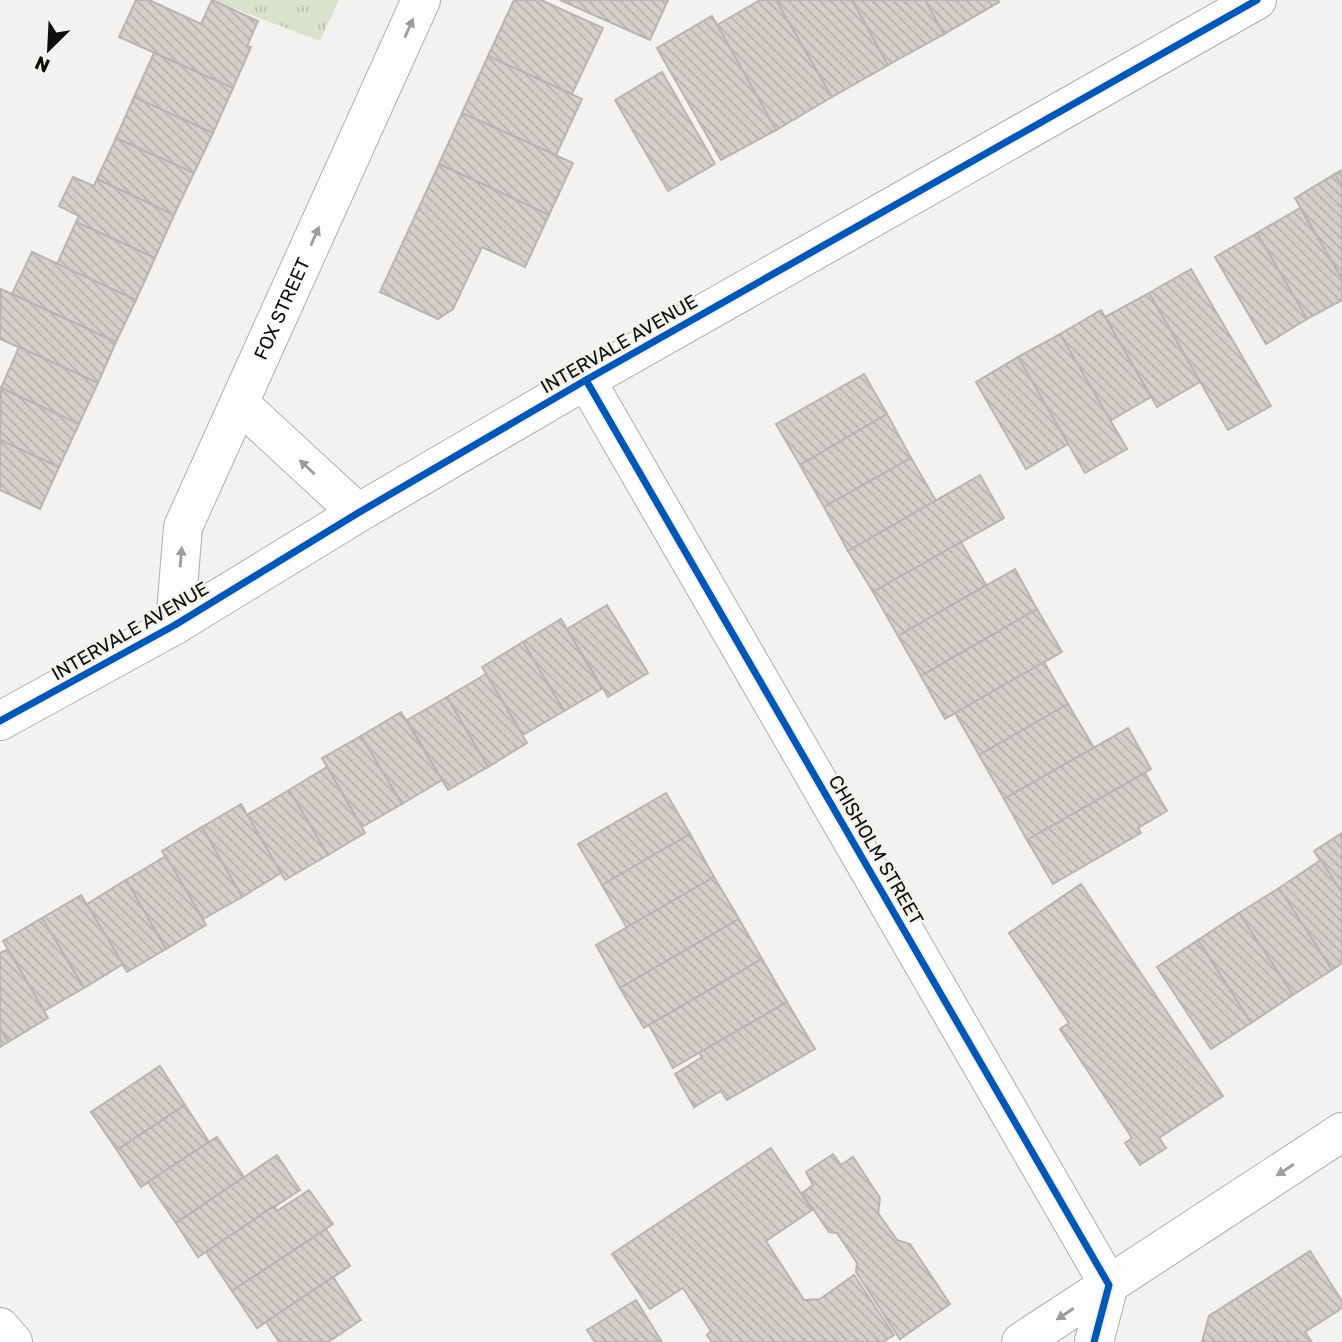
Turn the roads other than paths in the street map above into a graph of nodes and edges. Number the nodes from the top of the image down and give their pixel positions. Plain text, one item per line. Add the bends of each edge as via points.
1 (421, 0) edge
2 (1257, 0) edge
3 (586, 380) junction
4 (239, 403) junction
5 (358, 513) junction
6 (175, 625) junction
7 (0, 721) edge
8 (1342, 1132) edge
9 (1109, 1285) junction
10 (0, 1327) edge
11 (13, 1342) edge
12 (1021, 1342) edge
13 (1094, 1342) edge

4 -> 1 street, FOX STREET
2 - 3 street, INTERVALE AVENUE
3 - 5 street, INTERVALE AVENUE
3 - 9 street, CHISHOLM STREET
5 -> 4 street
6 -> 4 street, FOX STREET via 183,527
5 - 6 street, INTERVALE AVENUE
6 - 7 street, INTERVALE AVENUE
8 -> 9 street
9 -> 12 street
9 - 13 street
10 - 11 street

